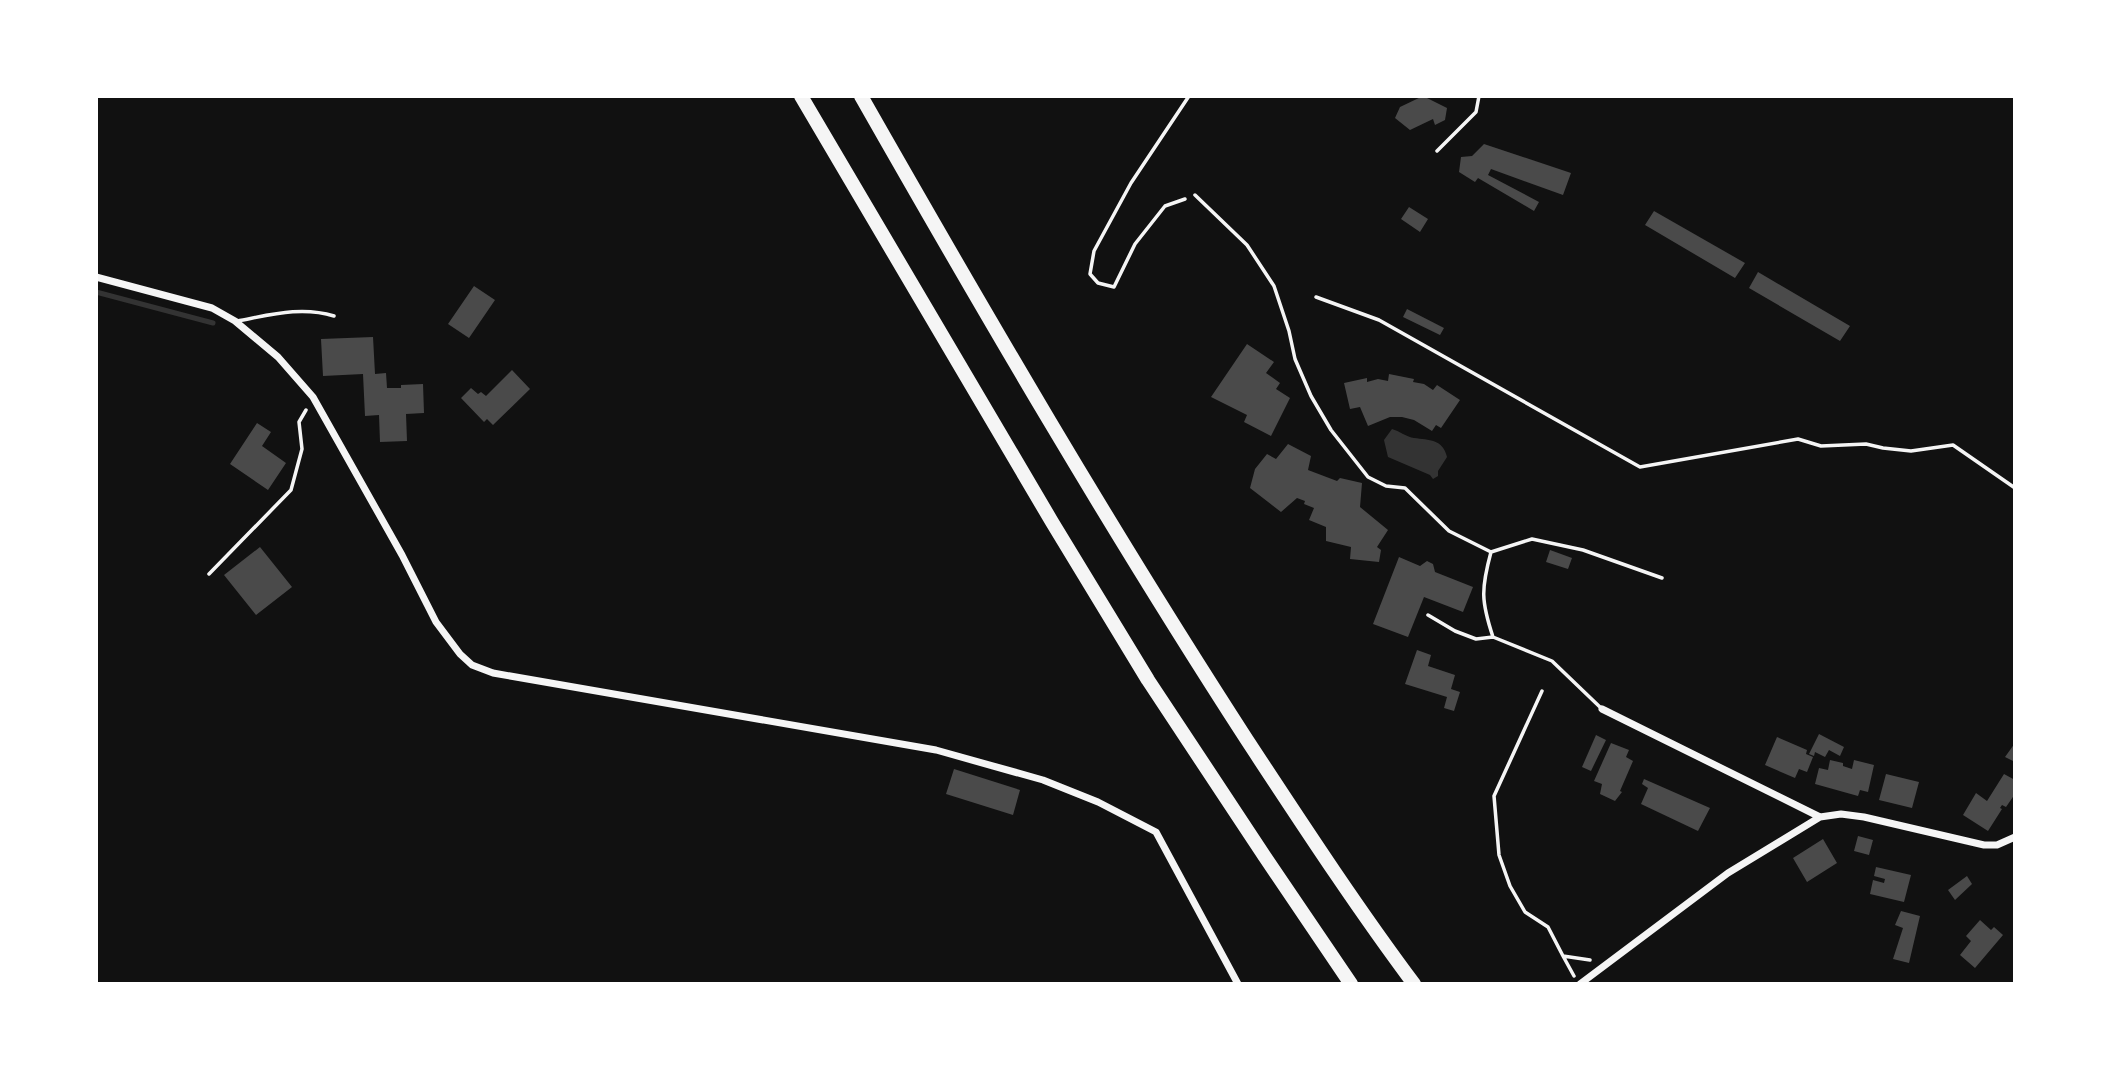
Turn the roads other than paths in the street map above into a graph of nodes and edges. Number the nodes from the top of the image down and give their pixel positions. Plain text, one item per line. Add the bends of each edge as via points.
1 (790, 96) edge
2 (801, 96) edge
3 (862, 96) edge
4 (819, 130) junction
5 (1195, 195) road end
6 (96, 277) edge
7 (334, 316) dead end
8 (235, 321) junction
9 (1491, 552) junction
10 (1662, 578) dead end
11 (1428, 615) dead end
12 (1493, 637) junction
13 (1602, 709) joint
14 (1820, 817) junction
15 (2015, 836) edge
16 (1577, 981) edge
17 (1237, 984) edge
18 (1351, 984) edge
19 (1414, 984) edge

1 - 4 highway
2 - 4 highway
3 - 19 highway via 1189,651
4 - 18 highway via 1148,680
5 - 9 lane via 1247,244 1274,285 1311,396 1368,477 1405,488 1449,531
6 - 8 street via 201,304
7 - 8 lane via 315,310
8 - 17 street via 278,358 313,397 436,622 472,665 507,675 936,750 1044,780 1098,802 1156,832
9 - 10 lane via 1532,539 1583,550
9 - 12 lane via 1483,606
11 - 12 lane via 1476,639
12 - 13 lane via 1552,661
13 - 14 street
14 - 15 street via 1864,817 1984,845 1997,845
14 - 16 street via 1728,873

